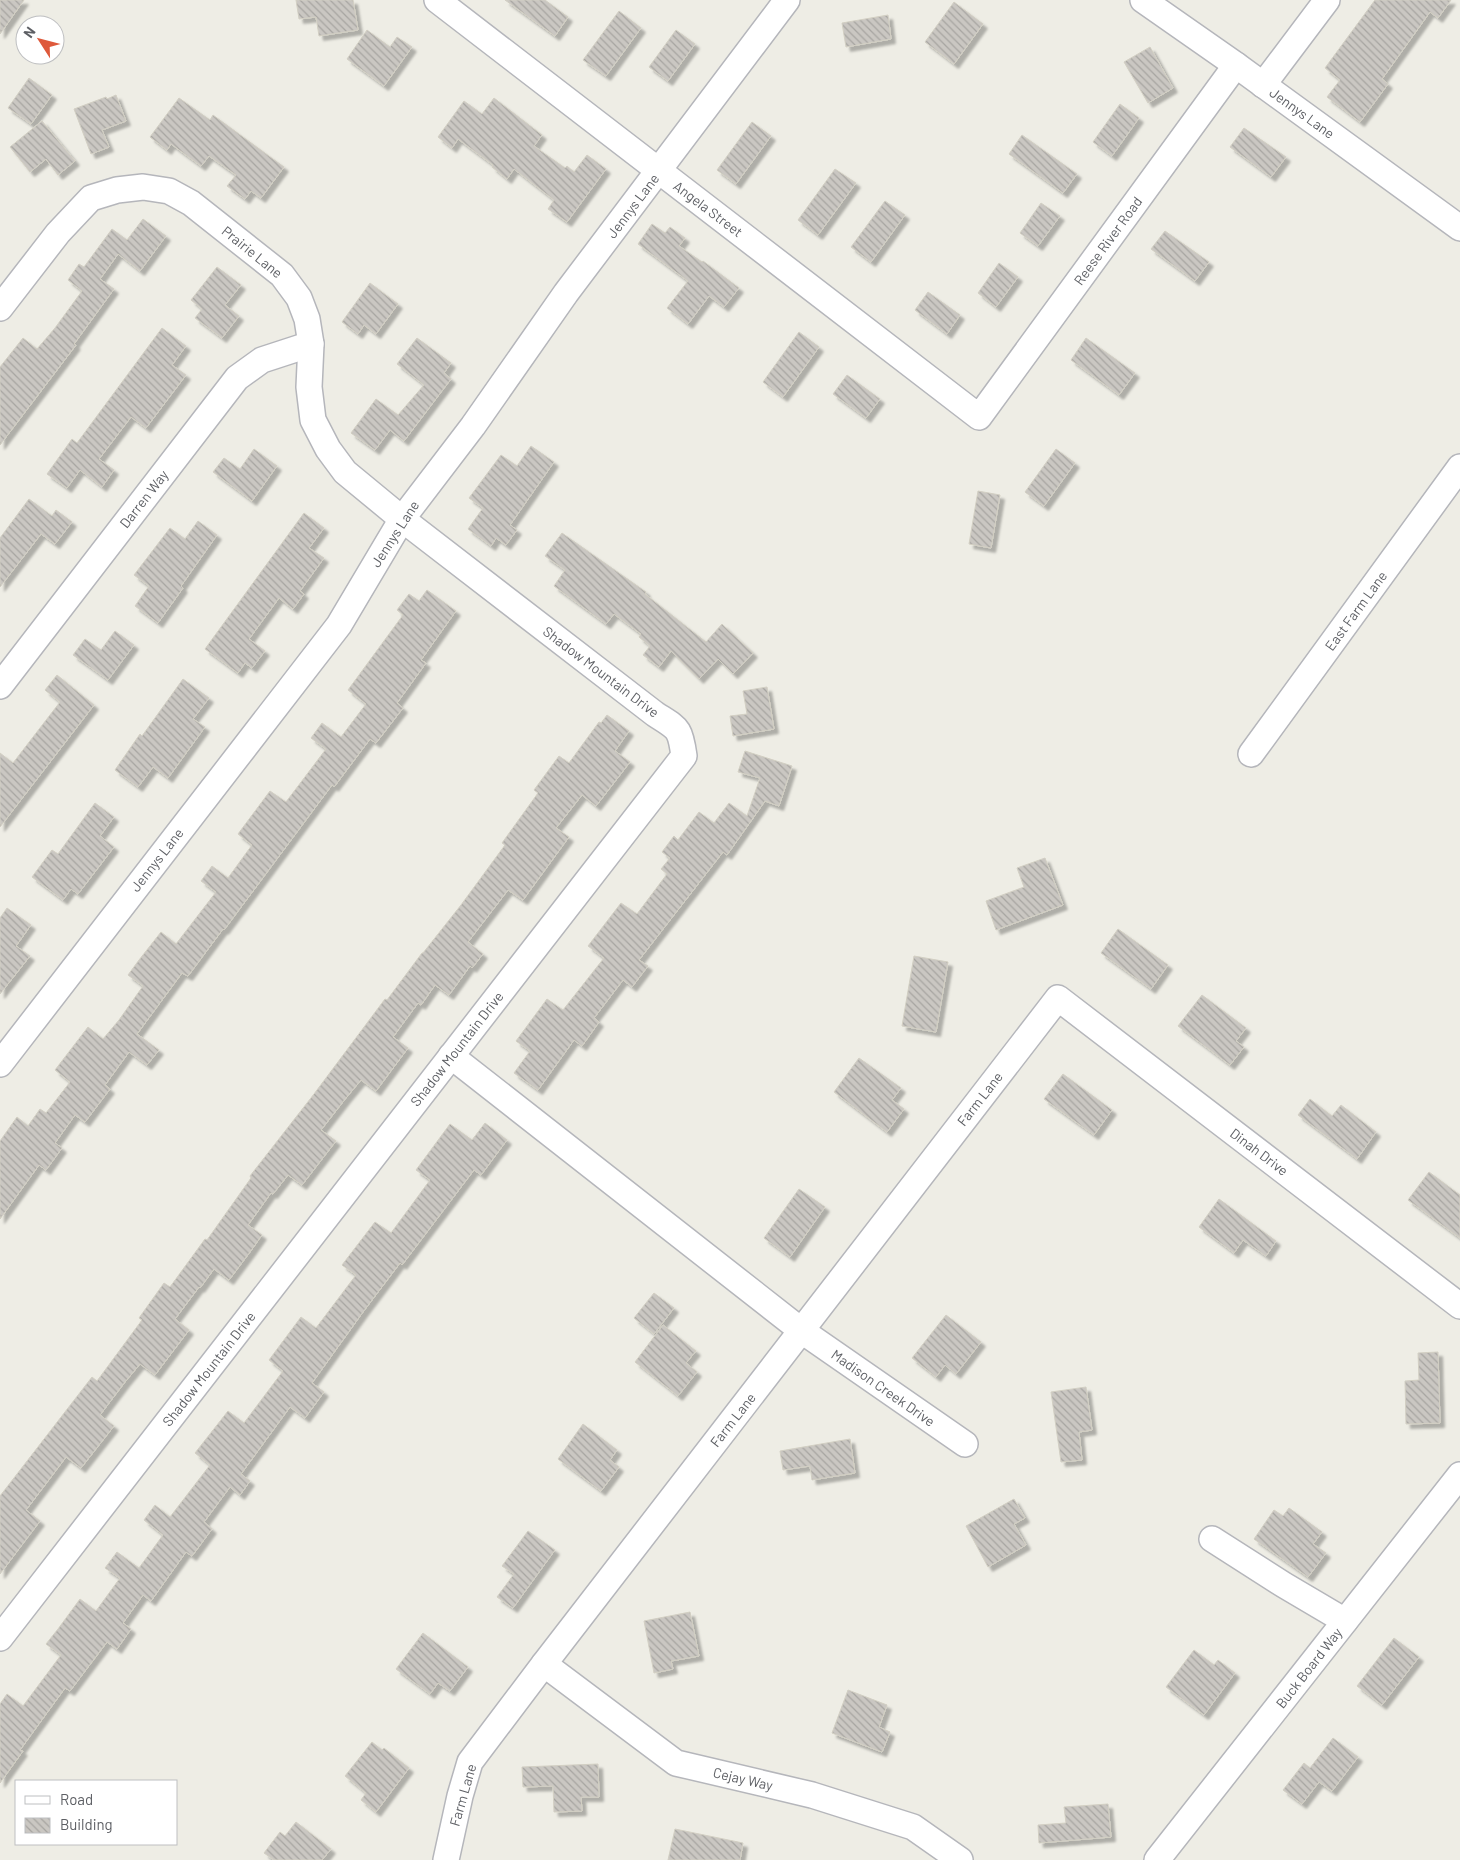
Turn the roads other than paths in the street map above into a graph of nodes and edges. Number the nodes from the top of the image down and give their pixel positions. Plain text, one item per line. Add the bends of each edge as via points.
1 (437, 0) edge
2 (787, 0) edge
3 (1143, 0) edge
4 (1327, 0) edge
5 (1236, 65) junction
6 (1263, 85) junction
7 (659, 171) junction
8 (1460, 228) edge
9 (0, 308) edge
10 (311, 344) junction
11 (979, 417) joint
12 (1460, 467) edge
13 (402, 519) junction
14 (0, 686) edge
15 (1252, 754) dead end
16 (1058, 998) joint
17 (452, 1056) junction
18 (0, 1064) edge
19 (1460, 1306) edge
20 (802, 1331) junction
21 (965, 1444) dead end
22 (1460, 1475) edge
23 (1212, 1539) dead end
24 (1345, 1621) junction
25 (0, 1638) edge
26 (544, 1664) junction
27 (446, 1860) edge
28 (960, 1860) edge
29 (1157, 1860) edge

1 - 7 street, Angela Street
2 - 7 street, Jennys Lane
3 - 5 street, Jennys Lane
4 - 6 street
5 - 6 street, Jennys Lane
5 - 11 street, Reese River Road
6 - 8 street, Jennys Lane
7 - 11 street, Angela Street
7 - 13 street, Jennys Lane
9 - 10 street, Prairie Lane via 58,233 91,198 117,190 144,187 169,191 191,202 282,275 299,298
10 - 13 street, Prairie Lane via 309,387 313,420 328,449 345,472
10 - 14 street, Darren Way via 262,360 236,378
12 - 15 street, East Farm Lane
13 - 17 street, Shadow Mountain Drive via 675,727 681,736 684,756
13 - 18 street, Jennys Lane via 338,625
16 - 19 street, Dinah Drive
16 - 20 street, Farm Lane
17 - 20 street, Madison Creek Drive
17 - 25 street, Shadow Mountain Drive
20 - 21 street, Madison Creek Drive
20 - 26 street, Farm Lane
22 - 24 street, Buck Board Way
23 - 24 street
24 - 29 street, Buck Board Way
26 - 27 street, Farm Lane via 470,1762
26 - 28 street, Cejay Way via 676,1763 812,1794 913,1827

